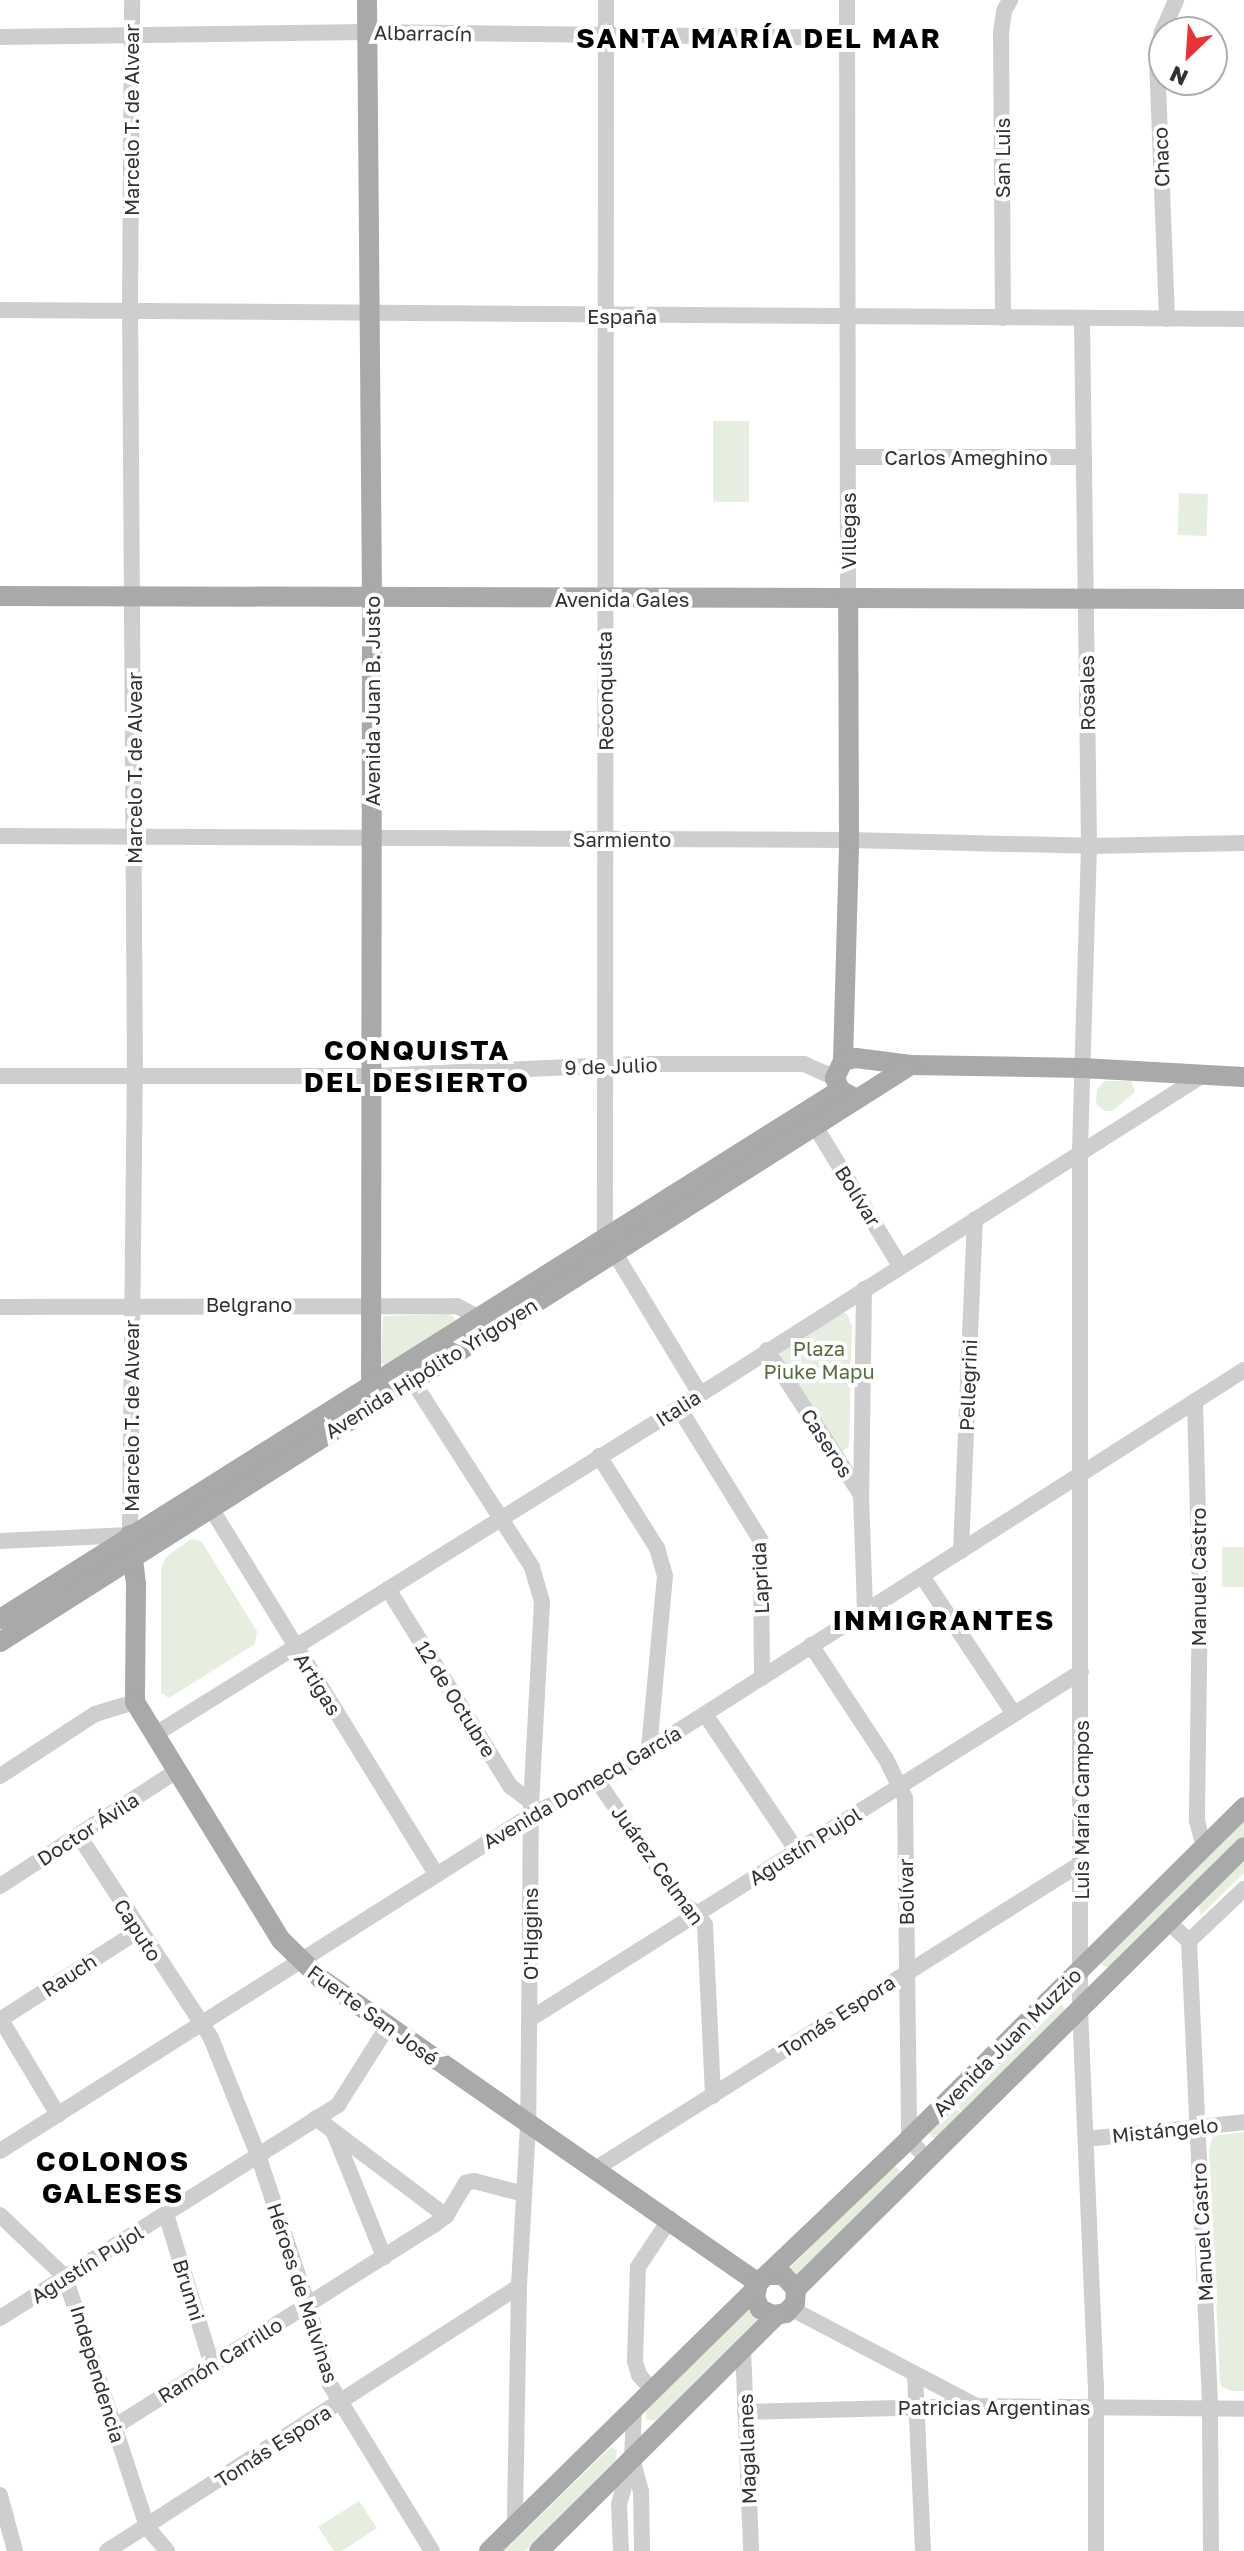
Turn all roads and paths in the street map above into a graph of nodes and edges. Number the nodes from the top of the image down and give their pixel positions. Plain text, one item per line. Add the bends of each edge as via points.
1 (132, 0) edge
2 (367, 0) edge
3 (606, 0) edge
4 (1010, 0) edge
5 (1176, 0) edge
6 (848, 3) edge
7 (366, 32) junction
8 (605, 35) junction
9 (132, 36) junction
10 (0, 37) edge
11 (846, 38) junction
12 (0, 310) edge
13 (130, 310) junction
14 (368, 315) junction
15 (607, 316) junction
16 (845, 317) junction
17 (1003, 318) junction
18 (1082, 318) junction
19 (1167, 319) junction
20 (1244, 319) edge
21 (848, 457) junction
22 (1084, 457) junction
23 (0, 596) edge
24 (133, 597) junction
25 (372, 598) junction
26 (603, 599) junction
27 (1086, 599) junction
28 (1244, 599) edge
29 (848, 600) junction
30 (134, 835) junction
31 (0, 836) edge
32 (372, 839) junction
33 (608, 839) junction
34 (849, 840) junction
35 (1244, 843) edge
36 (1089, 846) junction
37 (911, 1065) junction
38 (607, 1066) junction
39 (1082, 1068) junction
40 (845, 1072) junction
41 (135, 1074) junction
42 (0, 1076) edge
43 (373, 1076) junction
44 (1200, 1077) junction
45 (1244, 1077) edge
46 (865, 1092) junction
47 (815, 1126) junction
48 (1080, 1153) junction
49 (975, 1219) junction
50 (609, 1245) junction
51 (900, 1266) junction
52 (864, 1289) junction
53 (370, 1304) junction
54 (132, 1305) junction
55 (0, 1307) edge
56 (483, 1325) junction
57 (767, 1350) junction
58 (1244, 1370) edge
59 (412, 1380) junction
60 (375, 1392) junction
61 (700, 1394) junction
62 (1195, 1402) junction
63 (679, 1408) junction
64 (599, 1456) junction
65 (1081, 1475) junction
66 (861, 1495) junction
67 (206, 1500) junction
68 (501, 1517) junction
69 (130, 1535) junction
70 (0, 1541) edge
71 (961, 1551) junction
72 (133, 1558) junction
73 (922, 1576) junction
74 (388, 1589) junction
75 (865, 1612) junction
76 (0, 1619) edge
77 (0, 1642) edge
78 (811, 1645) junction
79 (294, 1646) junction
80 (1081, 1672) junction
81 (762, 1675) junction
82 (135, 1702) junction
83 (705, 1714) junction
84 (1014, 1714) junction
85 (154, 1735) junction
86 (649, 1750) junction
87 (175, 1772) junction
88 (0, 1776) edge
89 (598, 1782) junction
90 (901, 1785) junction
91 (1244, 1807) edge
92 (531, 1808) junction
93 (79, 1836) junction
94 (1204, 1847) junction
95 (1244, 1847) edge
96 (797, 1851) junction
97 (1080, 1864) junction
98 (436, 1874) junction
99 (0, 1886) edge
100 (1244, 1889) edge
101 (697, 1913) junction
102 (1168, 1922) junction
103 (138, 1931) junction
104 (1189, 1941) junction
105 (300, 1961) junction
106 (1081, 1967) junction
107 (908, 1972) junction
108 (1080, 2008) junction
109 (0, 2019) edge
110 (530, 2019) junction
111 (200, 2023) junction
112 (388, 2026) junction
113 (713, 2096) junction
114 (58, 2115) junction
115 (316, 2118) junction
116 (1244, 2122) edge
117 (528, 2125) junction
118 (1197, 2125) junction
119 (334, 2132) junction
120 (909, 2139) junction
121 (1086, 2139) junction
122 (0, 2151) edge
123 (258, 2155) junction
124 (927, 2159) junction
125 (595, 2169) junction
126 (524, 2194) junction
127 (166, 2214) junction
128 (0, 2215) edge
129 (446, 2216) junction
130 (670, 2219) junction
131 (384, 2257) junction
132 (65, 2277) junction
133 (761, 2283) junction
134 (519, 2287) junction
135 (788, 2304) junction
136 (308, 2305) junction
137 (0, 2318) edge
138 (743, 2348) junction
139 (212, 2365) junction
140 (915, 2374) junction
141 (653, 2391) junction
142 (340, 2403) junction
143 (976, 2406) junction
144 (1097, 2407) junction
145 (917, 2408) junction
146 (1210, 2409) junction
147 (1244, 2409) edge
148 (634, 2410) junction
149 (745, 2412) junction
150 (114, 2427) junction
151 (632, 2458) junction
152 (0, 2495) edge
153 (515, 2525) junction
154 (147, 2527) junction
155 (15, 2551) edge
156 (107, 2551) edge
157 (167, 2551) edge
158 (432, 2551) edge
159 (489, 2551) edge
160 (539, 2551) edge
161 (621, 2551) edge
162 (642, 2551) edge
163 (751, 2551) edge
164 (923, 2551) edge
165 (1096, 2551) edge
166 (1211, 2551) edge

1 - 9 street, Marcelo T. de Alvear
2 - 7 main road, Avenida Juan B. Justo
3 - 8 street, Reconquista
4 - 17 street, San Luis via 1001,33
5 - 19 street, Chaco via 1157,59
6 - 11 street, Villegas
7 - 8 street, Albarracín
7 - 9 street, Albarracín
7 - 14 main road, Avenida Juan B. Justo
8 - 11 street, Albarracín
8 - 15 street, Reconquista
9 - 10 street, Albarracín
9 - 13 street, Marcelo T. de Alvear
11 - 16 street, Villegas
12 - 13 street, España
13 - 14 street, España
13 - 24 street, Marcelo T. de Alvear
14 - 15 street, España
14 - 25 main road, Avenida Juan B. Justo
15 - 16 street, España
15 - 26 street, Reconquista
16 - 17 street, España
16 - 21 street, Villegas
17 - 18 street, España
18 - 19 street, España
18 - 22 street, Rosales
19 - 20 street, España
21 - 22 street, Carlos Ameghino
21 - 29 street, Villegas
22 - 27 street, Rosales
23 - 24 main road, Avenida Gales
24 - 25 main road, Avenida Gales
24 - 30 street, Marcelo T. de Alvear
25 - 26 main road, Avenida Gales
25 - 32 main road, Avenida Juan B. Justo
26 - 29 main road, Avenida Gales
26 - 33 street, Reconquista
27 - 28 main road, Avenida Gales
27 - 29 main road, Avenida Gales
27 - 36 street, Rosales
29 - 34 main road, Villegas
30 - 31 street, Sarmiento
30 - 32 street, Sarmiento
30 - 41 street, Marcelo T. de Alvear
32 - 33 street, Sarmiento
32 - 43 main road, Avenida Juan B. Justo
33 - 34 street, Sarmiento
33 - 38 street, Reconquista
34 - 36 street, Sarmiento
34 - 40 main road, Villegas
35 - 36 street, Sarmiento
36 - 39 street, Rosales
37 - 39 main road, 9 de Julio
37 - 40 main road, 9 de Julio
37 - 46 main road
38 - 40 street, 9 de Julio via 804,1064
38 - 43 street, 9 de Julio
38 - 50 street, Reconquista
39 - 44 main road, 9 de Julio
39 - 48 street, Luis María Campos
40 - 46 main road via 850,1096
40 - 46 main road, Villegas via 873,1074
40 - 50 main road, Avenida Hipólito Yrigoyen
41 - 42 street, 9 de Julio
41 - 43 street, 9 de Julio
41 - 54 street, Marcelo T. de Alvear
43 - 53 main road, Avenida Juan B. Justo
44 - 45 main road, 9 de Julio
44 - 48 street, Italia
46 - 47 main road, Avenida Hipólito Yrigoyen
47 - 50 main road, Avenida Hipólito Yrigoyen
47 - 51 street, Bolívar
48 - 49 street, Italia
48 - 65 street, Luis María Campos
49 - 51 street, Italia
49 - 71 street, Pellegrini
50 - 56 main road, Avenida Hipólito Yrigoyen
50 - 61 street
51 - 52 street, Italia
52 - 57 street, Italia
52 - 66 street
53 - 54 street, Belgrano
53 - 56 street, Belgrano via 457,1306
53 - 60 main road, Avenida Juan B. Justo
54 - 55 street, Belgrano
54 - 69 street, Marcelo T. de Alvear
56 - 59 main road, Avenida Hipólito Yrigoyen
56 - 60 main road, Avenida Hipólito Yrigoyen
57 - 61 street, Italia
57 - 66 street, Caseros
58 - 62 street, Avenida Domecq García
59 - 60 main road, Avenida Hipólito Yrigoyen
59 - 68 street, O'Higgins
60 - 67 main road, Avenida Hipólito Yrigoyen
61 - 63 street, Italia
62 - 65 street, Avenida Domecq García
62 - 94 street, Manuel Castro via 1200,1597 1197,1821
63 - 64 street, Italia
63 - 81 street, Laprida via 761,1541
64 - 68 street, Italia
64 - 86 street via 657,1548 665,1576
65 - 71 street, Avenida Domecq García
65 - 80 street, Luis María Campos
66 - 75 street
67 - 69 main road, Avenida Hipólito Yrigoyen
67 - 72 main road, Avenida Hipólito Yrigoyen
67 - 79 street, Artigas
68 - 74 street, Italia
68 - 92 street, O'Higgins via 532,1567 542,1602
69 - 70 street
69 - 72 main road, Fuerte San José
69 - 76 main road, Avenida Hipólito Yrigoyen
71 - 73 street, Avenida Domecq García
72 - 77 main road, Avenida Hipólito Yrigoyen
72 - 82 main road, Fuerte San José
73 - 75 street, Avenida Domecq García
73 - 84 street
74 - 79 street, Italia
74 - 92 street, 12 de Octubre via 510,1786
75 - 78 street, Avenida Domecq García
78 - 81 street, Avenida Domecq García
78 - 90 street, Bolívar
79 - 85 street, Italia
79 - 98 street, Artigas
80 - 84 street, Agustín Pujol
80 - 97 street, Luis María Campos
81 - 83 street, Avenida Domecq García
82 - 85 main road, Fuerte San José
82 - 88 street via 95,1714
83 - 86 street, Avenida Domecq García
83 - 96 street
84 - 90 street, Agustín Pujol
85 - 87 main road, Fuerte San José
86 - 89 street, Avenida Domecq García
87 - 93 street, Doctor Ávila
87 - 105 main road, Fuerte San José via 281,1940
89 - 92 street, Avenida Domecq García
89 - 101 street, Juárez Celman via 682,1903
90 - 96 street, Agustín Pujol
90 - 107 street, Bolívar
91 - 94 main road, Avenida Juan Muzzio
92 - 98 street, Avenida Domecq García
92 - 110 street, O'Higgins
93 - 99 street, Doctor Ávila
93 - 103 street, Caputo
94 - 106 main road, Avenida Juan Muzzio
95 - 102 main road, Avenida Juan Muzzio
96 - 101 street, Agustín Pujol
97 - 106 street, Luis María Campos
97 - 107 street, Tomás Espora
98 - 105 street, Avenida Domecq García
100 - 104 street
101 - 110 street, Agustín Pujol
101 - 113 street, Juárez Celman via 705,1925 709,1959
102 - 104 street
102 - 108 main road, Avenida Juan Muzzio
103 - 109 street, Rauch
103 - 111 street, Caputo
104 - 118 street, Manuel Castro
105 - 111 street, Avenida Domecq García
105 - 112 main road, Fuerte San José
106 - 108 street, Luis María Campos
106 - 120 main road, Avenida Juan Muzzio
107 - 113 street, Tomás Espora
107 - 120 street, Bolívar
108 - 121 street, Luis María Campos
108 - 124 main road, Avenida Juan Muzzio
109 - 114 street
110 - 117 street, O'Higgins
111 - 114 street, Avenida Domecq García
111 - 123 street, Héroes de Malvinas via 211,2038
112 - 115 street, Agustín Pujol via 338,2105
112 - 117 main road, Fuerte San José
113 - 125 street, Tomás Espora
114 - 122 street, Avenida Domecq García
115 - 119 street
115 - 123 street, Agustín Pujol
116 - 118 street, Mistángelo
117 - 125 main road, Fuerte San José
117 - 126 street, O'Higgins
118 - 121 street, Mistángelo
118 - 146 street, Manuel Castro
119 - 129 street
119 - 131 street
120 - 124 street
120 - 133 main road, Avenida Juan Muzzio
121 - 144 street, Luis María Campos
123 - 127 street, Agustín Pujol
123 - 136 street, Héroes de Malvinas
124 - 135 main road, Avenida Juan Muzzio
125 - 130 main road, Fuerte San José
126 - 129 street, Ramón Carrillo via 466,2183
126 - 134 street, O'Higgins
127 - 132 street, Agustín Pujol
127 - 139 street, Brunni
128 - 132 street, Independencia
129 - 131 street, Ramón Carrillo
130 - 133 main road, Fuerte San José
130 - 141 street via 638,2267 635,2361
131 - 136 street, Ramón Carrillo
132 - 137 street, Agustín Pujol
132 - 150 street, Independencia
133 - 135 main road via 783,2275
133 - 135 main road via 760,2309
133 - 141 main road, Avenida Juan Muzzio
134 - 142 street, Tomás Espora
134 - 153 street, O'Higgins
135 - 138 main road, Avenida Juan Muzzio
135 - 140 street
136 - 139 street, Ramón Carrillo
136 - 142 street, Héroes de Malvinas via 329,2383
138 - 149 street, Magallanes
138 - 151 main road, Avenida Juan Muzzio
139 - 150 street, Ramón Carrillo
140 - 143 street
140 - 145 street
141 - 148 main road, Avenida Juan Muzzio
142 - 154 street, Tomás Espora
142 - 158 street, Héroes de Malvinas
143 - 144 street, Patricias Argentinas
143 - 145 street, Patricias Argentinas
144 - 146 street, Patricias Argentinas
144 - 165 street, Luis María Campos
145 - 149 street, Patricias Argentinas
145 - 164 street
146 - 147 street, Patricias Argentinas
146 - 166 street, Manuel Castro
148 - 151 street
148 - 153 main road, Avenida Juan Muzzio
149 - 163 street, Magallanes
150 - 154 street, Independencia
151 - 160 main road, Avenida Juan Muzzio
151 - 161 street via 619,2504
151 - 162 street via 641,2491
152 - 155 street
153 - 159 main road, Avenida Juan Muzzio
154 - 156 street, Tomás Espora
154 - 157 street, Independencia

